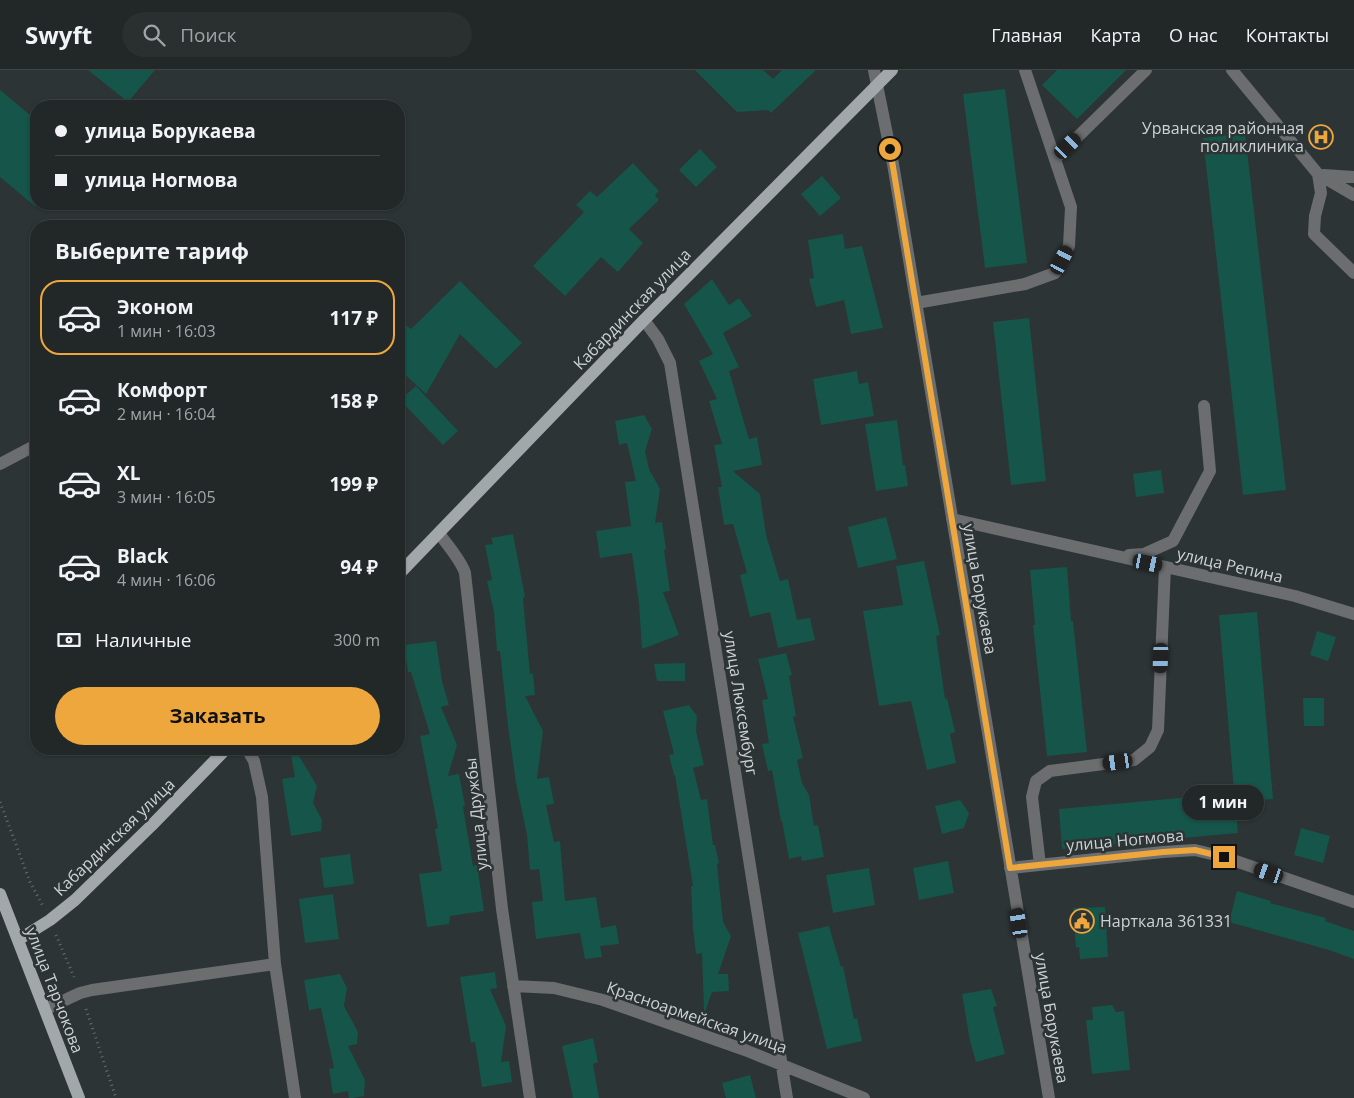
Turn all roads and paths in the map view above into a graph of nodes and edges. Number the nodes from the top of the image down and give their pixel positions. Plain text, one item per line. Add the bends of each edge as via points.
1 (874, 70) edge
2 (892, 70) edge
3 (1025, 70) edge
4 (1146, 70) edge
5 (1232, 70) edge
6 (877, 85) junction
7 (1055, 159) junction
8 (1318, 174) junction
9 (1354, 178) edge
10 (1354, 194) edge
11 (1354, 273) edge
12 (916, 303) junction
13 (644, 320) junction
14 (1204, 406) dead end
15 (30, 448) edge
16 (0, 464) edge
17 (952, 519) junction
18 (438, 533) junction
19 (1116, 556) junction
20 (1164, 567) junction
21 (405, 568) edge
22 (1354, 614) edge
23 (220, 755) edge
24 (250, 755) edge
25 (0, 802) edge
26 (1040, 865) junction
27 (1010, 868) junction
28 (0, 894) edge
29 (1354, 902) edge
30 (50, 920) junction
31 (18, 940) junction
32 (275, 964) junction
33 (513, 986) junction
34 (80, 993) junction
35 (46, 1009) junction
36 (782, 1063) junction
37 (79, 1098) edge
38 (116, 1098) edge
39 (295, 1098) edge
40 (530, 1098) edge
41 (787, 1098) edge
42 (864, 1098) edge
43 (1049, 1098) edge

1 - 6 street, улица Борукаева
2 - 6 main road, Кабардинская улица
3 - 7 street
4 - 7 street
5 - 8 street
6 - 12 street, улица Борукаева
6 - 13 main road, Кабардинская улица
7 - 12 street via 1070,207 1069,246 1055,273 1025,284
8 - 9 street
8 - 10 street
8 - 11 street via 1321,193 1314,234
12 - 17 street, улица Борукаева
13 - 18 main road, Кабардинская улица
13 - 36 street, улица Люксембург via 670,364
14 - 19 street via 1210,471 1173,541 1144,554
15 - 16 street
17 - 19 street, улица Репина
17 - 27 street, улица Борукаева
18 - 21 main road, Кабардинская улица
18 - 33 street, улица Дружбы via 465,573
19 - 20 street, улица Репина
20 - 22 street, улица Репина via 1296,596
20 - 26 street via 1158,730 1150,747 1134,760 1050,771 1036,781 1032,797
23 - 30 main road, Кабардинская улица via 75,900
24 - 32 street via 262,797
25 - 30 path via 30,882
26 - 27 street, улица Ногмова
26 - 29 street, улица Ногмова via 1195,850
27 - 43 street, улица Борукаева
28 - 31 main road, улица Тарчокова
30 - 31 main road, Кабардинская улица
30 - 34 path
31 - 35 main road, улица Тарчокова
32 - 34 street
32 - 39 street
33 - 36 street, Красноармейская улица via 554,988 603,1000
33 - 40 street, улица Дружбы
34 - 35 street
34 - 38 path
35 - 37 main road, улица Тарчокова
36 - 41 street, улица Люксембург
36 - 42 street, Красноармейская улица

